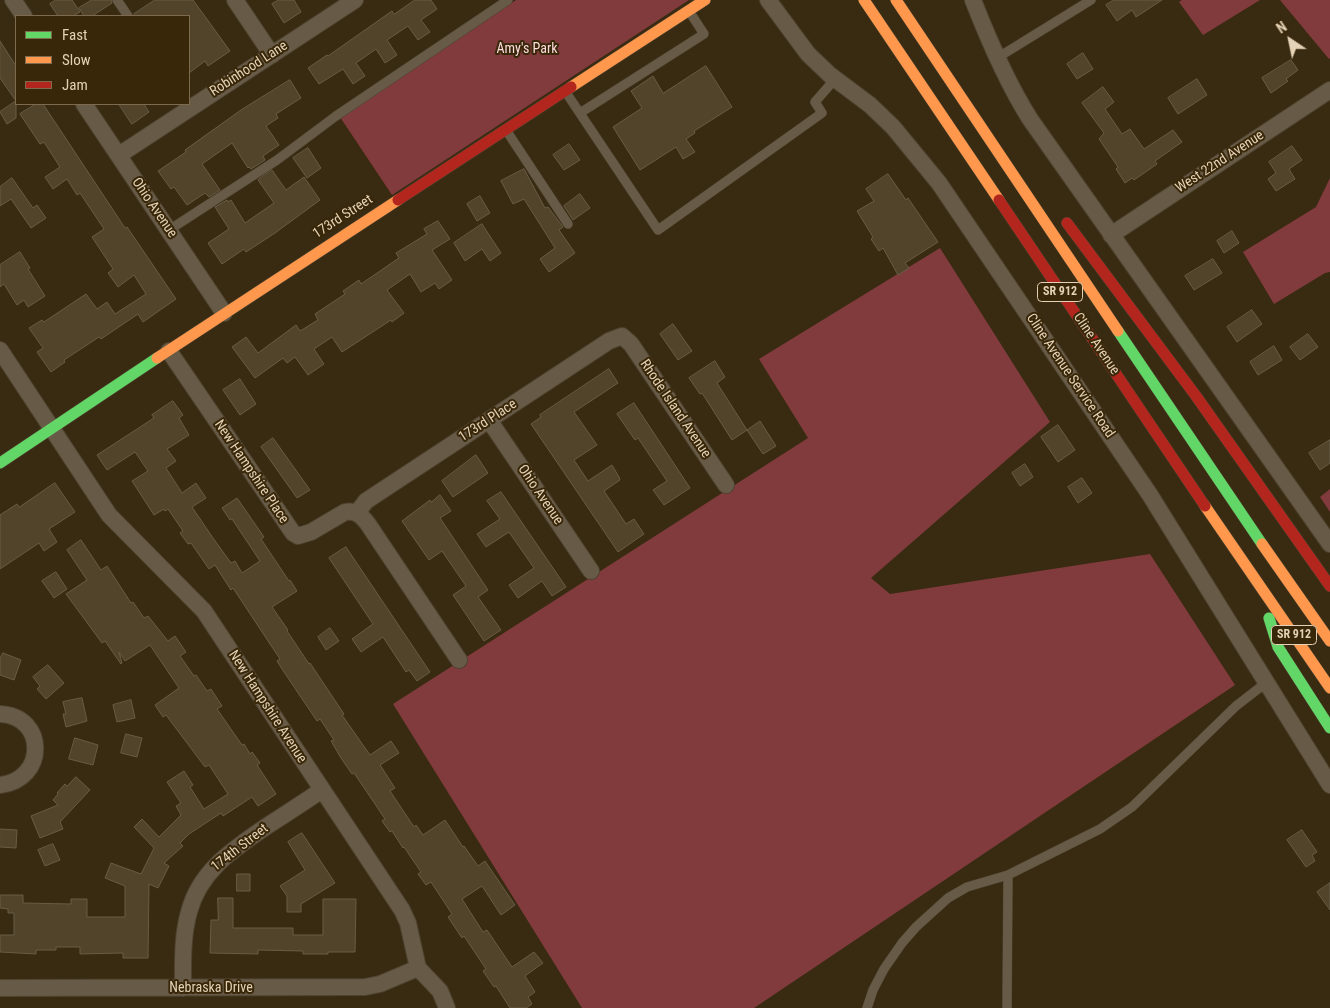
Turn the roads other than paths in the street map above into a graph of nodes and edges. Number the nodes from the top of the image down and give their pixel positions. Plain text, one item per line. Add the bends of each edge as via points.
1 (13, 0) edge
2 (117, 0) edge
3 (234, 0) edge
4 (508, 0) edge
5 (705, 0) edge
6 (768, 0) edge
7 (864, 0) edge
8 (896, 0) edge
9 (973, 0) edge
10 (1091, 0) edge
11 (352, 1) edge
12 (689, 10) junction
13 (23, 15) edge
14 (127, 15) edge
15 (272, 55) junction
16 (997, 58) junction
17 (835, 79) junction
18 (1330, 90) edge
19 (565, 91) junction
20 (85, 105) edge
21 (190, 105) edge
22 (188, 106) edge
23 (580, 113) junction
24 (506, 129) junction
25 (118, 155) junction
26 (1012, 174) junction
27 (1047, 204) dead end
28 (1061, 216) dead end
29 (568, 224) dead end
30 (169, 230) junction
31 (1111, 235) junction
32 (224, 313) junction
33 (622, 336) joint
34 (0, 350) edge
35 (169, 351) junction
36 (489, 420) junction
37 (53, 428) junction
38 (0, 463) edge
39 (726, 485) dead end
40 (357, 513) junction
41 (1330, 544) edge
42 (591, 571) dead end
43 (1257, 583) junction
44 (1330, 586) edge
45 (1330, 641) edge
46 (460, 660) dead end
47 (1267, 682) junction
48 (1330, 688) edge
49 (0, 714) edge
50 (1330, 728) edge
51 (1330, 785) edge
52 (0, 786) edge
53 (322, 790) junction
54 (1008, 875) junction
55 (418, 968) junction
56 (0, 988) edge
57 (184, 988) junction
58 (447, 1008) edge
59 (867, 1008) edge
60 (1007, 1008) edge

1 - 13 street
2 - 14 lane
3 - 15 street
4 - 30 lane via 336,116 277,160
5 - 12 main road, 173rd Street
6 - 17 street, Cline Avenue Service Road via 808,54
7 - 43 main road, Cline Avenue / SR 912
8 - 26 main road, Cline Avenue / SR 912
9 - 16 street
10 - 16 lane
11 - 15 street, Robinhood Lane
12 - 19 main road, 173rd Street
12 - 23 lane via 704,34
15 - 21 street, Robinhood Lane
16 - 31 street via 1030,119
17 - 23 lane via 815,102 822,113 658,230
17 - 47 street, Cline Avenue Service Road via 870,105 939,183 1150,495
18 - 31 street, West 22nd Avenue
19 - 23 lane
19 - 24 main road, 173rd Street
20 - 25 street, Ohio Avenue
22 - 25 street, Robinhood Lane
24 - 29 lane
24 - 32 main road, 173rd Street
25 - 30 street, Ohio Avenue
26 - 27 main road
26 - 45 main road, Cline Avenue / SR 912
28 - 44 main road via 1196,396
30 - 32 street, Ohio Avenue
31 - 41 street
32 - 35 main road, 173rd Street
33 - 36 street, 173rd Place via 609,341
33 - 39 street, Rhode Island Avenue via 631,344
34 - 37 street, New Hampshire Avenue
35 - 37 main road, 173rd Street
35 - 40 street, New Hampshire Place via 293,533 306,535 345,512
36 - 40 street, 173rd Place via 366,502
36 - 42 street, Ohio Avenue
37 - 38 main road, 173rd Street
37 - 53 street, New Hampshire Avenue via 109,515 204,611
40 - 46 street via 368,524
43 - 48 main road, Cline Avenue / SR 912
43 - 50 main road via 1278,647
47 - 51 street, Cline Avenue Service Road
47 - 54 lane via 1236,706 1126,812 1100,829
49 - 52 street via 19,719 28,727 36,750 28,772 20,779
53 - 55 street, New Hampshire Avenue via 402,910
53 - 57 street, 174th Street via 240,845 205,876 195,894 184,934
54 - 59 lane via 957,892 916,927 884,969
54 - 60 lane
55 - 57 street, Nebraska Drive via 365,987
55 - 58 street via 440,991
56 - 57 street, Nebraska Drive

